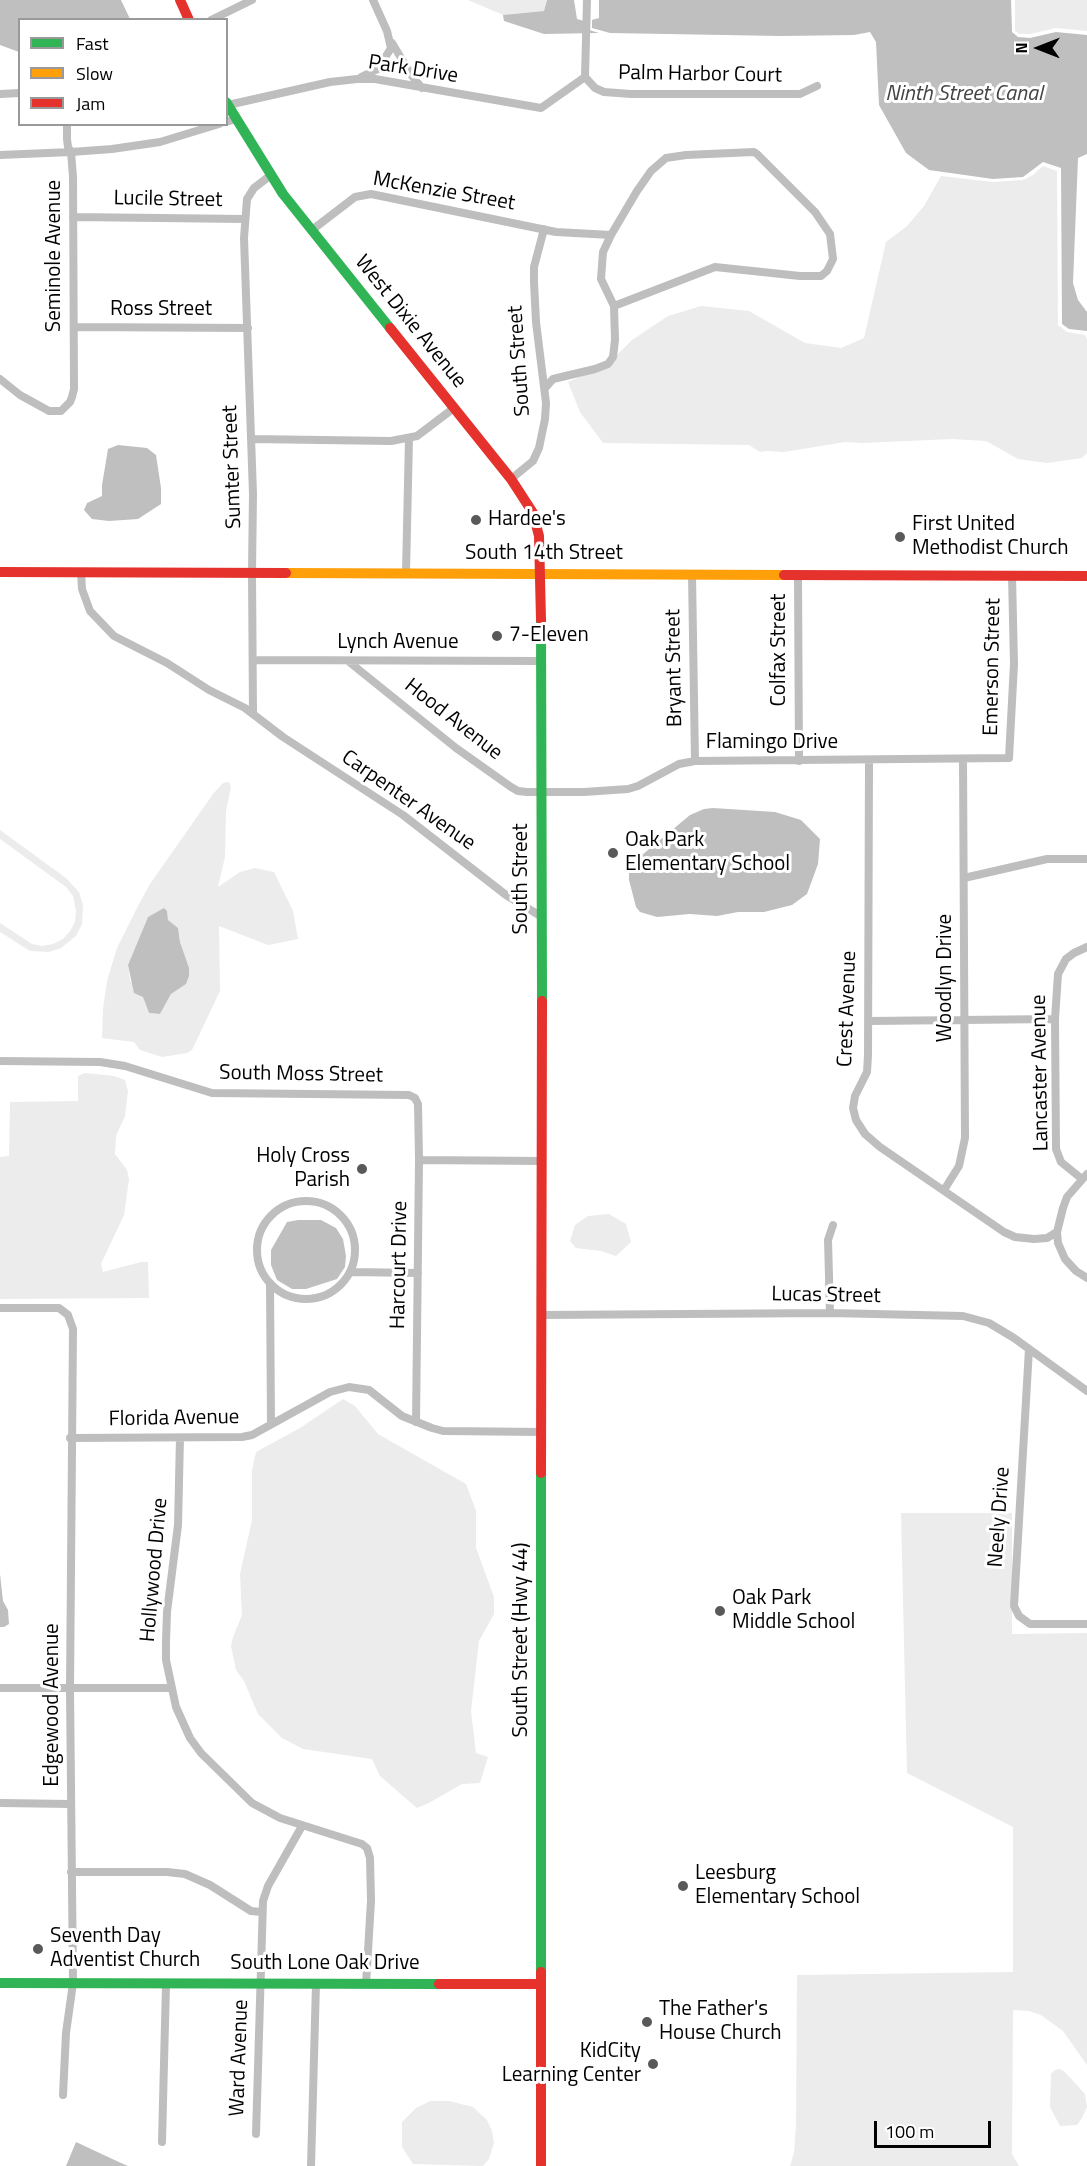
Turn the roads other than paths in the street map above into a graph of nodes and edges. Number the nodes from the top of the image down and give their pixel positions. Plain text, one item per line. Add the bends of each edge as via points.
1 (180, 0) edge
2 (252, 0) edge
3 (373, 0) edge
4 (587, 0) edge
5 (188, 18) edge
6 (215, 18) edge
7 (392, 43) junction
8 (585, 77) junction
9 (357, 79) junction
10 (817, 86) dead end
11 (422, 88) junction
12 (18, 93) edge
13 (0, 94) edge
14 (228, 103) edge
15 (231, 120) edge
16 (67, 126) edge
17 (212, 126) edge
18 (71, 152) junction
19 (0, 155) edge
20 (270, 175) junction
21 (73, 217) junction
22 (245, 219) junction
23 (544, 229) junction
24 (312, 230) junction
25 (611, 235) junction
26 (614, 306) junction
27 (74, 327) junction
28 (248, 328) junction
29 (0, 379) edge
30 (545, 388) junction
31 (454, 408) junction
32 (409, 438) junction
33 (251, 439) junction
34 (511, 480) junction
35 (0, 572) edge
36 (81, 572) junction
37 (252, 572) junction
38 (406, 573) junction
39 (541, 574) junction
40 (692, 574) junction
41 (798, 574) junction
42 (1012, 576) junction
43 (1087, 576) edge
44 (254, 660) junction
45 (348, 661) junction
46 (542, 662) junction
47 (254, 714) junction
48 (1010, 758) joint
49 (869, 760) junction
50 (963, 760) junction
51 (694, 761) junction
52 (799, 761) junction
53 (542, 792) junction
54 (1087, 859) edge
55 (964, 878) junction
56 (542, 917) junction
57 (1087, 947) edge
58 (1055, 1019) junction
59 (964, 1020) junction
60 (869, 1021) junction
61 (0, 1061) edge
62 (418, 1108) joint
63 (419, 1160) junction
64 (542, 1161) junction
65 (1084, 1176) edge
66 (542, 1184) joint
67 (944, 1190) junction
68 (833, 1225) dead end
69 (1057, 1232) junction
70 (351, 1272) junction
71 (418, 1273) junction
72 (1087, 1278) edge
73 (270, 1283) junction
74 (0, 1308) edge
75 (830, 1313) junction
76 (542, 1315) junction
77 (1029, 1349) junction
78 (1087, 1391) edge
79 (416, 1422) junction
80 (271, 1424) junction
81 (542, 1432) junction
82 (70, 1438) junction
83 (180, 1438) junction
84 (1087, 1624) edge
85 (0, 1688) edge
86 (171, 1688) junction
87 (70, 1689) junction
88 (0, 1803) edge
89 (71, 1804) junction
90 (302, 1826) junction
91 (71, 1872) junction
92 (262, 1912) junction
93 (0, 1983) edge
94 (73, 1983) junction
95 (166, 1984) junction
96 (260, 1984) junction
97 (316, 1984) junction
98 (366, 1984) junction
99 (541, 1984) junction
100 (63, 2095) dead end
101 (255, 2134) dead end
102 (162, 2142) dead end
103 (311, 2166) edge
104 (541, 2166) edge

1 - 5 main road
2 - 6 street
3 - 7 street
4 - 8 street
7 - 9 street via 378,69
7 - 11 street
8 - 10 street, Palm Harbor Court via 603,92 631,94 800,94
8 - 11 street, Park Drive via 545,107 535,108
9 - 11 street, Park Drive
9 - 14 street, Park Drive
12 - 13 street
15 - 20 main road, West Dixie Avenue
16 - 18 street, Seminole Avenue
17 - 18 street via 160,142
18 - 19 street
18 - 21 street, Seminole Avenue
20 - 22 street, Lucile Street via 250,194
20 - 24 main road, West Dixie Avenue
21 - 22 street, Lucile Street
21 - 27 street, Seminole Avenue
22 - 28 street, Sumter Street
23 - 24 street, McKenzie Street via 371,194 355,197
23 - 25 street, McKenzie Street
23 - 30 street, South Street via 534,282
24 - 31 main road, West Dixie Avenue
25 - 26 street via 603,252 601,279
25 - 26 street via 651,171 666,158 754,152 815,212 832,241 831,265 822,276 715,267
26 - 30 street via 615,349 610,362 553,379
27 - 28 street, Ross Street
27 - 29 street, Seminole Avenue via 74,388 65,408 55,412 40,408
28 - 33 street, Sumter Street
30 - 34 street, South Street via 545,419 537,454
31 - 32 street via 428,429
31 - 34 main road, West Dixie Avenue
32 - 33 street
32 - 38 street
33 - 37 street, Sumter Street
34 - 39 main road, West Dixie Avenue via 535,519
35 - 36 main road, South 14th Street
36 - 37 main road, South 14th Street
36 - 47 street via 85,600 107,631
37 - 38 main road, South 14th Street
37 - 44 street, Sumter Street
38 - 39 main road, South 14th Street
39 - 40 main road, South 14th Street
39 - 46 main road, South Street
40 - 41 main road, South 14th Street
40 - 51 street, Bryant Street
41 - 42 main road, South 14th Street
41 - 52 street, Colfax Street
42 - 43 main road, South 14th Street
42 - 48 street, Emerson Street
44 - 45 street, Lynch Avenue
44 - 47 street, Sumter Street
45 - 46 street, Lynch Avenue
45 - 53 street, Hood Avenue via 511,787
46 - 53 main road, South Street
47 - 56 street, Carpenter Avenue via 403,815 506,896
48 - 50 street, Flamingo Drive
49 - 50 street, Flamingo Drive
49 - 52 street, Flamingo Drive
49 - 60 street, Crest Avenue
50 - 55 street, Woodlyn Drive
51 - 52 street, Flamingo Drive
51 - 53 street, Flamingo Drive via 679,764 628,789
53 - 56 main road, South Street
54 - 55 street via 1047,859
55 - 59 street, Woodlyn Drive
56 - 64 main road, South Street
57 - 58 street, Lancaster Avenue via 1066,959 1058,974
58 - 59 street
58 - 65 street, Lancaster Avenue via 1056,1149 1061,1162
59 - 60 street
59 - 67 street, Woodlyn Drive via 964,1138 959,1166
60 - 67 street, Crest Avenue via 867,1072 855,1096 856,1120 880,1147
61 - 62 street, South Moss Street via 100,1062 212,1093 409,1095 415,1098
62 - 63 street, Harcourt Drive
63 - 64 street
63 - 71 street, Harcourt Drive
64 - 66 main road, South Street
65 - 69 street, Lancaster Avenue via 1067,1197
66 - 76 main road, South Street (Hwy 44)
67 - 69 street, Crest Avenue via 1015,1238 1047,1238
68 - 75 street via 828,1240
69 - 72 street via 1065,1259
70 - 71 street
70 - 73 street via 333,1291 315,1297 292,1296
70 - 73 street via 356,1244 345,1219 321,1204 294,1203 276,1211 259,1233 257,1260
71 - 79 street, Harcourt Drive
73 - 80 street
74 - 82 street, Edgewood Avenue via 59,1308 68,1315 73,1329
75 - 76 street, Lucas Street
75 - 77 street, Lucas Street via 963,1316 989,1323
76 - 81 main road, South Street (Hwy 44)
77 - 78 street, Lucas Street
77 - 84 street, Neely Drive via 1014,1606 1030,1624
79 - 80 street, Florida Avenue via 369,1389 349,1387 330,1392
79 - 81 street, Florida Avenue via 443,1431
80 - 83 street, Florida Avenue via 242,1437
81 - 99 main road, South Street (Hwy 44)
82 - 83 street, Florida Avenue
82 - 87 street, Edgewood Avenue
83 - 86 street, Hollywood Drive via 178,1524 166,1632
85 - 87 street
86 - 87 street
86 - 90 street, Hollywood Drive via 190,1738 213,1767 252,1803
87 - 89 street, Edgewood Avenue
88 - 89 street
89 - 91 street, Edgewood Avenue
90 - 92 street, Ward Avenue via 268,1886
90 - 98 street, Hollywood Drive via 367,1848 371,1901
91 - 92 street via 185,1874 251,1911
91 - 94 street, Edgewood Avenue
92 - 96 street, Ward Avenue
93 - 94 main road, South Lone Oak Drive
94 - 95 main road, South Lone Oak Drive
94 - 100 street, Edgewood Avenue
95 - 96 main road, South Lone Oak Drive
95 - 102 street
96 - 97 main road, South Lone Oak Drive
96 - 101 street, Ward Avenue
97 - 98 main road, South Lone Oak Drive
97 - 103 street
98 - 99 main road, South Lone Oak Drive
99 - 104 main road, South Street (Hwy 44)

